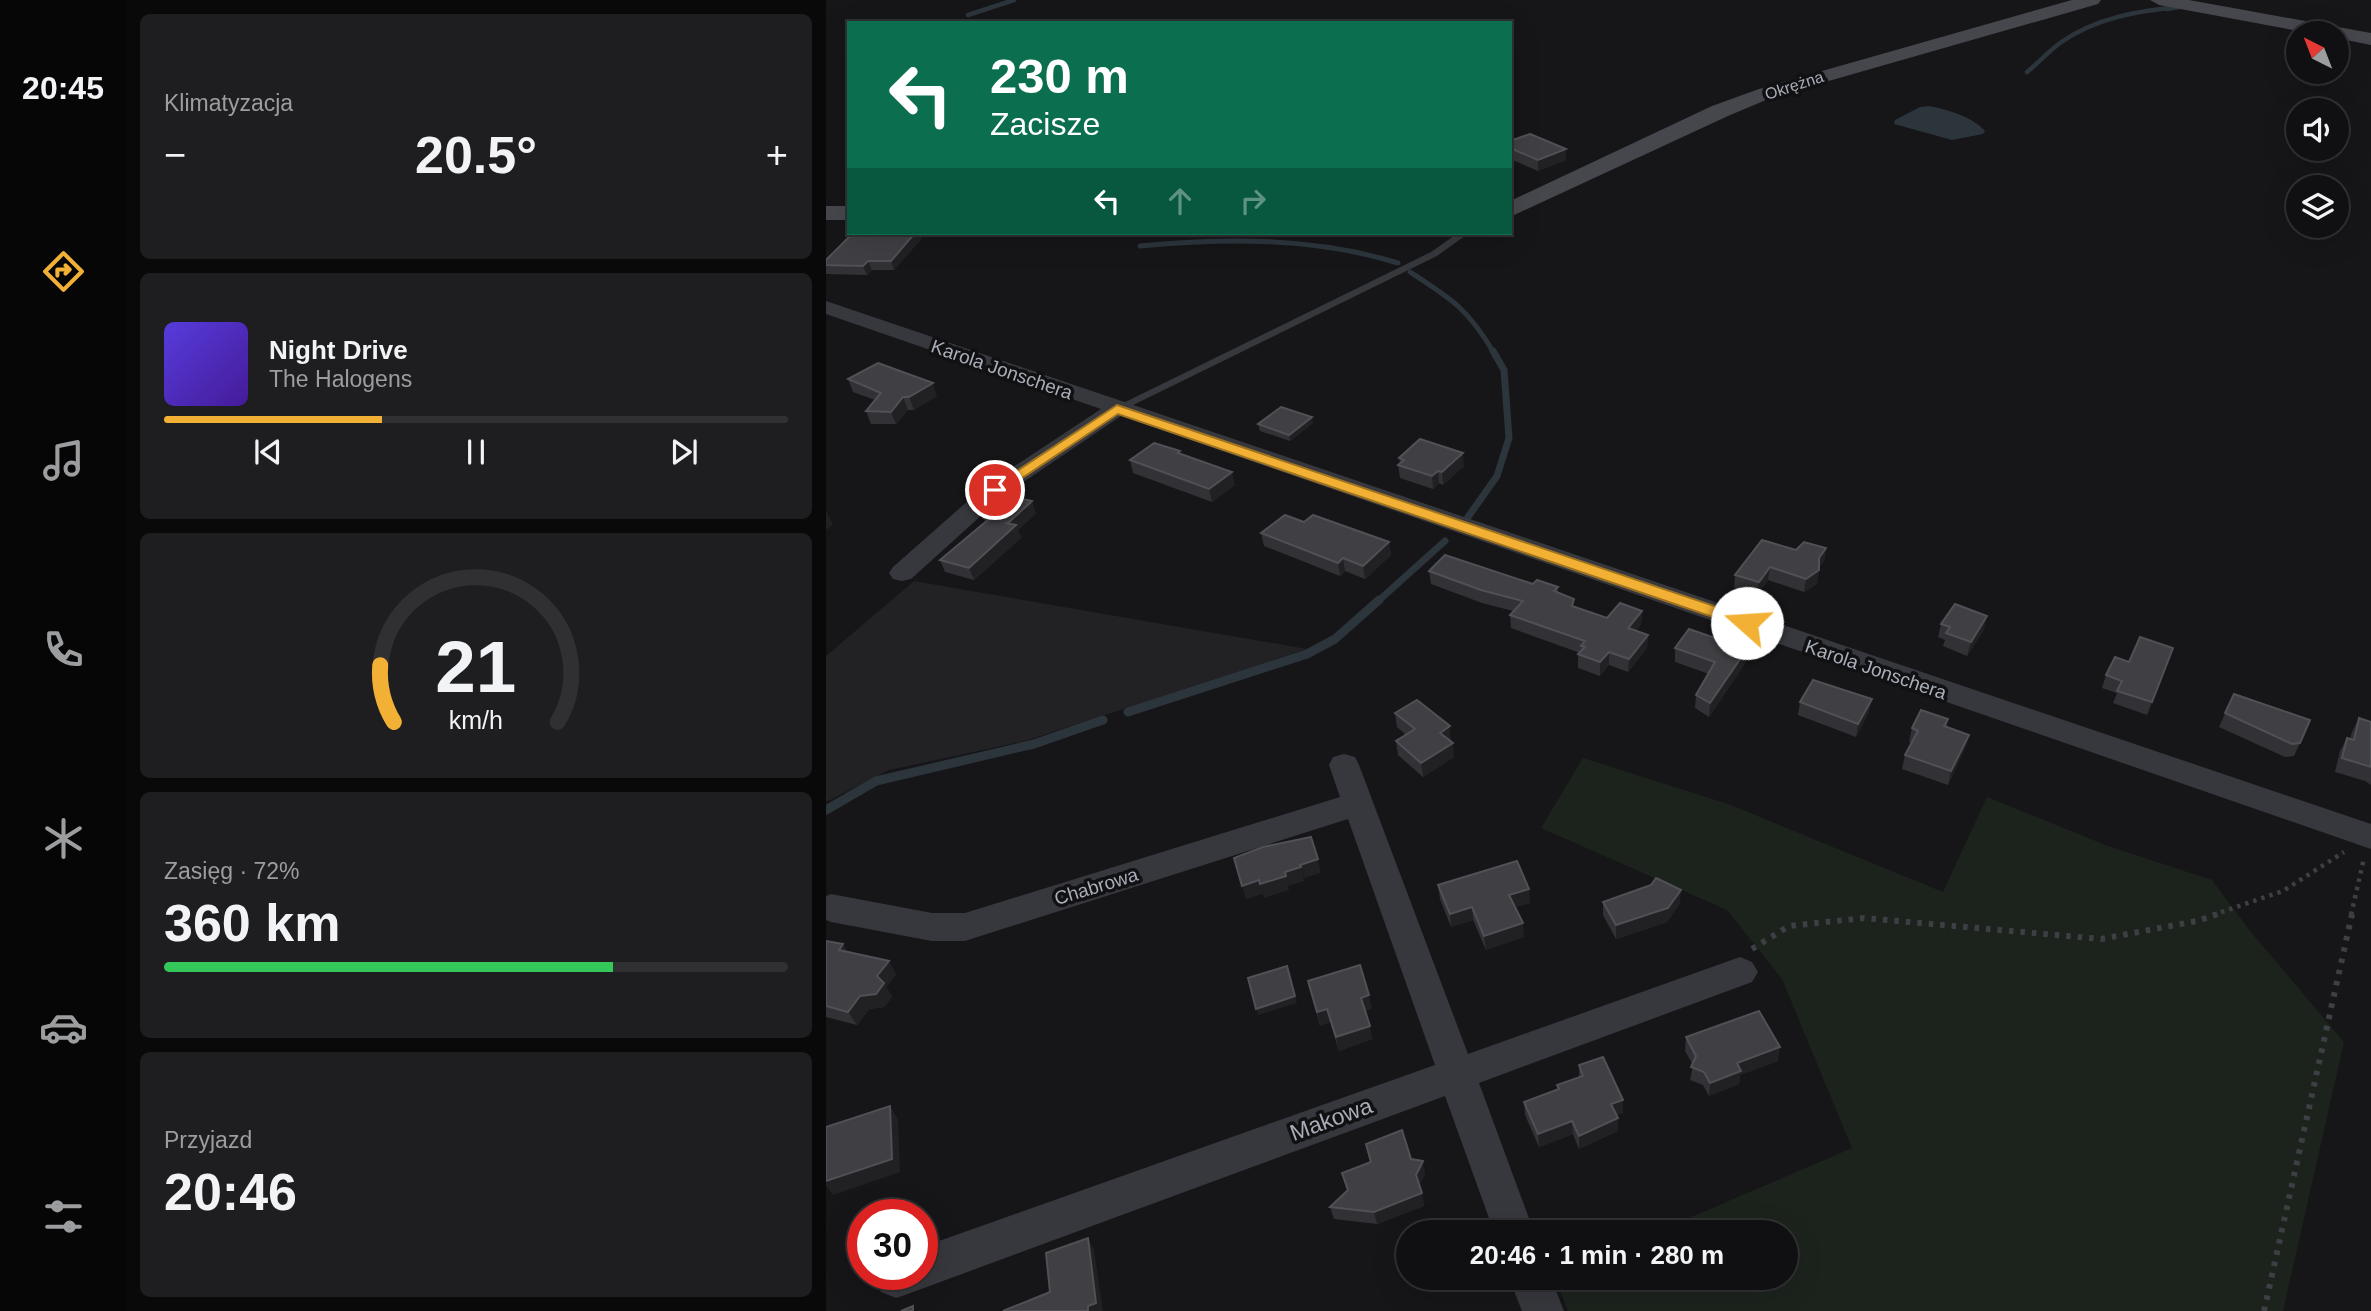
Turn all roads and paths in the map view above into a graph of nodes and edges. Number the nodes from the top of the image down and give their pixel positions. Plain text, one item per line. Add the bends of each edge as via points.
1 (2092, 0) edge
2 (2159, 0) edge
3 (2371, 39) edge
4 (1512, 208) edge
5 (826, 213) edge
6 (847, 213) edge
7 (1461, 235) edge
8 (826, 307) edge
9 (1117, 409) junction
10 (901, 573) dead end
11 (1344, 765) dead end
12 (1357, 804) junction
13 (2370, 837) edge
14 (831, 908) dead end
15 (1740, 971) joint
16 (1457, 1074) junction
17 (1510, 1220) edge
18 (938, 1262) edge
19 (1535, 1290) edge
20 (1543, 1311) edge
21 (2264, 1311) edge

1 - 4 street, Okrężna via 1766,93
2 - 3 street
5 - 6 street
7 - 9 lane via 1434,254
8 - 9 street, Karola Jonschera
9 - 10 street via 995,490
9 - 13 street, Karola Jonschera
11 - 12 street
12 - 14 street, Chabrowa via 965,927 932,927
12 - 16 street
13 - 15 path via 2283,891 2197,921 2101,939 1864,918 1789,926 1748,952
13 - 21 path
15 - 16 street, Makowa
16 - 17 street
16 - 18 street, Makowa
19 - 20 street

